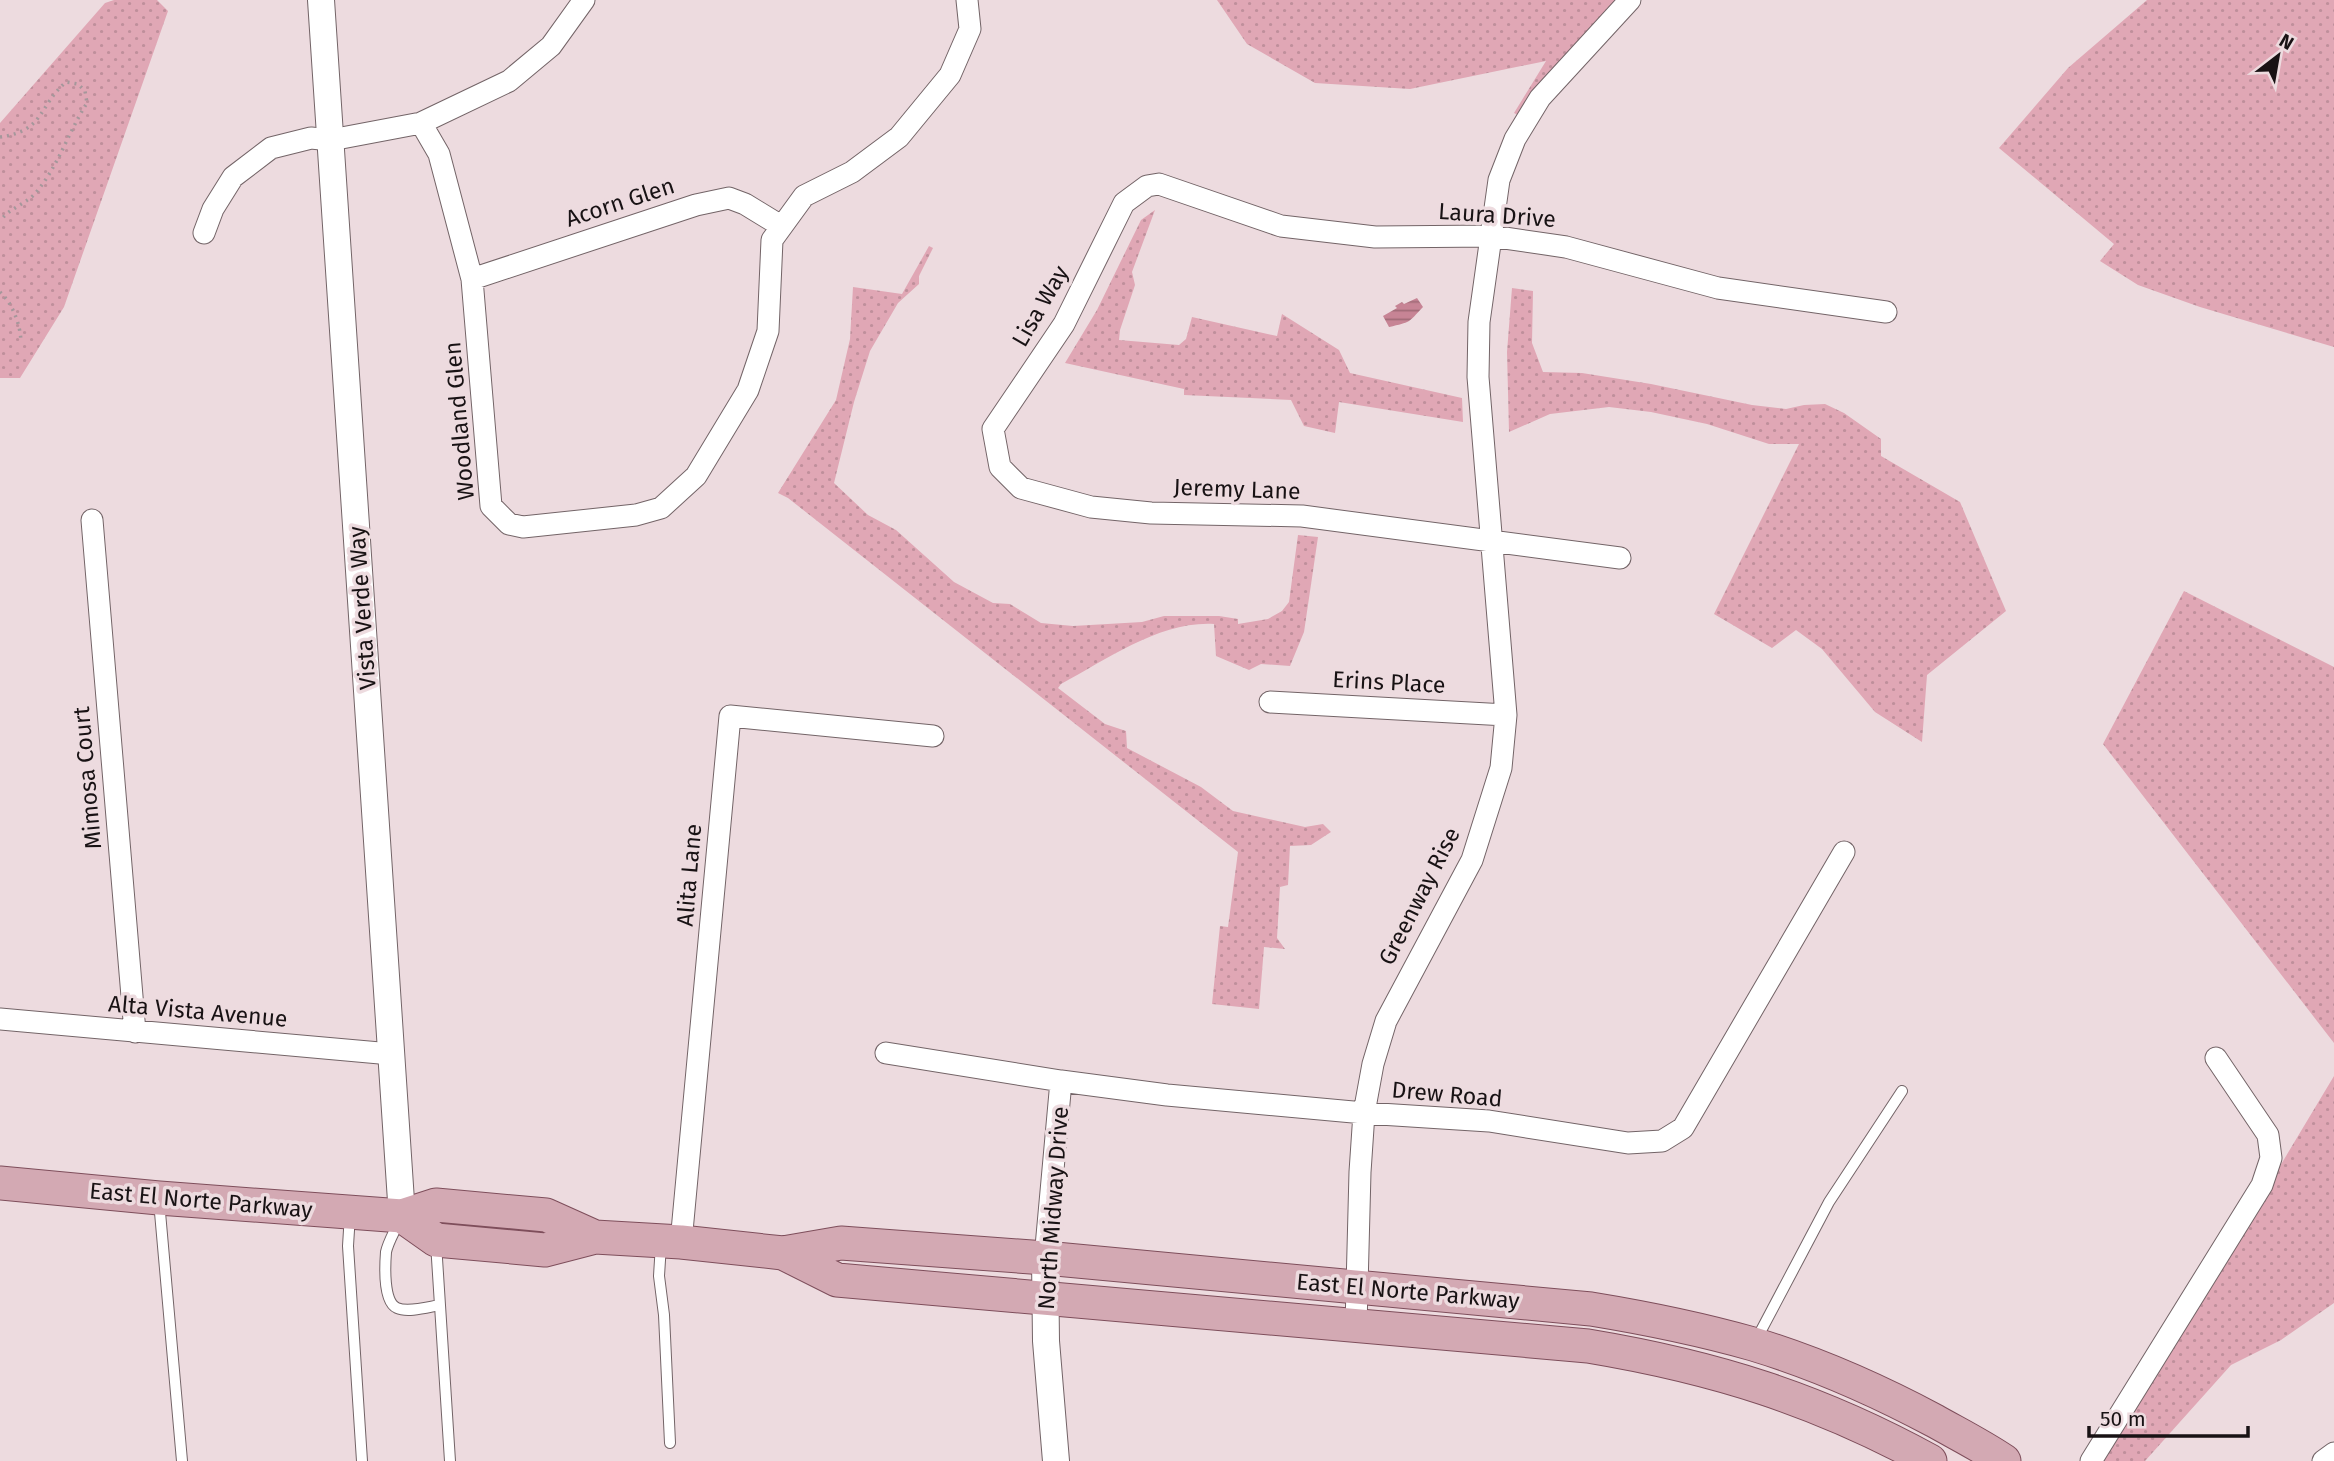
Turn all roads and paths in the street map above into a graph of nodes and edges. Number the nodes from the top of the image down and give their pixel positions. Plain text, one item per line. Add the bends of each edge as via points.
1 (321, 0) edge
2 (584, 0) edge
3 (967, 0) edge
4 (1630, 0) edge
5 (421, 122) junction
6 (0, 136) edge
7 (331, 141) junction
8 (1147, 186) joint
9 (0, 221) edge
10 (781, 226) junction
11 (204, 233) dead end
12 (1491, 236) junction
13 (472, 279) junction
14 (0, 292) edge
15 (1886, 312) dead end
16 (21, 341) dead end
17 (997, 458) joint
18 (92, 520) dead end
19 (1493, 540) junction
20 (1620, 558) dead end
21 (1270, 702) dead end
22 (1506, 715) junction
23 (933, 736) dead end
24 (1844, 852) dead end
25 (0, 1019) edge
26 (135, 1032) junction
27 (886, 1053) dead end
28 (391, 1054) junction
29 (2216, 1058) dead end
30 (1061, 1082) junction
31 (1902, 1091) dead end
32 (1364, 1114) junction
33 (0, 1183) edge
34 (159, 1198) junction
35 (350, 1212) junction
36 (402, 1216) junction
37 (595, 1237) junction
38 (436, 1240) junction
39 (671, 1241) junction
40 (783, 1253) junction
41 (1045, 1258) junction
42 (1357, 1287) junction
43 (1046, 1299) junction
44 (440, 1305) junction
45 (1356, 1326) junction
46 (1754, 1344) junction
47 (670, 1443) dead end
48 (2334, 1453) edge
49 (182, 1461) edge
50 (362, 1461) edge
51 (450, 1461) edge
52 (1056, 1461) edge
53 (1930, 1461) edge
54 (2004, 1461) edge
55 (2091, 1461) edge
56 (2323, 1461) edge

1 - 7 street, Vista Verde Way
2 - 5 street via 551,46 509,81
3 - 10 street, Woodland Glen via 970,29 950,75 908,127 852,172 804,196
4 - 12 street, Greenway Rise via 1540,98 1515,139 1499,180
5 - 7 street
5 - 13 street, Woodland Glen via 439,154
6 - 9 path via 31,127 66,82 78,84 85,92 87,103 49,176 36,194
7 - 11 street via 312,138 271,148 233,177
7 - 28 street, Vista Verde Way
8 - 12 street, Laura Drive via 1159,184 1281,226 1375,237
8 - 17 street, Lisa Way via 1124,203 1064,324 993,429
10 - 13 street, Acorn Glen via 729,198
10 - 13 street, Woodland Glen via 772,240 768,331 748,390 696,476 661,508 636,515 523,527 509,524 491,506
12 - 15 street, Laura Drive via 1566,247 1718,288
12 - 19 street, Greenway Rise via 1479,323 1478,377
14 - 16 path via 8,300
17 - 19 street, Jeremy Lane via 999,467 1021,488 1091,507 1302,516
18 - 26 street, Mimosa Court
19 - 20 street, Jeremy Lane
19 - 22 street, Greenway Rise
21 - 22 street, Erins Place
22 - 32 street, Greenway Rise via 1501,768 1472,860 1386,1021
23 - 39 street, Alita Lane via 730,716
24 - 32 street, Drew Road via 1683,1128 1662,1141 1628,1143 1489,1122
25 - 26 street, Alta Vista Avenue
26 - 28 street, Alta Vista Avenue
27 - 30 street, Drew Road
28 - 36 street, Vista Verde Way
29 - 55 street via 2268,1135 2271,1158 2262,1185
30 - 32 street, Drew Road
30 - 41 street, North Midway Drive
31 - 46 lane via 1829,1202
32 - 42 street, Greenway Rise
33 - 34 main road, East El Norte Parkway
34 - 35 main road, East El Norte Parkway
34 - 49 lane
35 - 36 main road, East El Norte Parkway
35 - 50 lane via 348,1246
36 - 37 main road, East El Norte Parkway via 436,1205 546,1215
36 - 38 main road, East El Norte Parkway
36 - 44 lane via 386,1250 389,1302 404,1310
37 - 38 main road, East El Norte Parkway via 545,1250
37 - 39 main road, East El Norte Parkway
38 - 44 lane
39 - 40 main road, East El Norte Parkway
39 - 47 lane via 659,1276
40 - 41 main road, East El Norte Parkway via 841,1243
40 - 43 main road, East El Norte Parkway via 837,1280
41 - 42 main road, East El Norte Parkway
41 - 43 street, North Midway Drive
42 - 45 street, Greenway Rise
42 - 46 main road, East El Norte Parkway via 1591,1309
43 - 45 main road, East El Norte Parkway
43 - 52 street, North Midway Drive
44 - 51 lane
45 - 53 main road, East El Norte Parkway via 1588,1346 1697,1367 1794,1397 1877,1432
46 - 54 main road, East El Norte Parkway via 1901,1403
48 - 56 street

